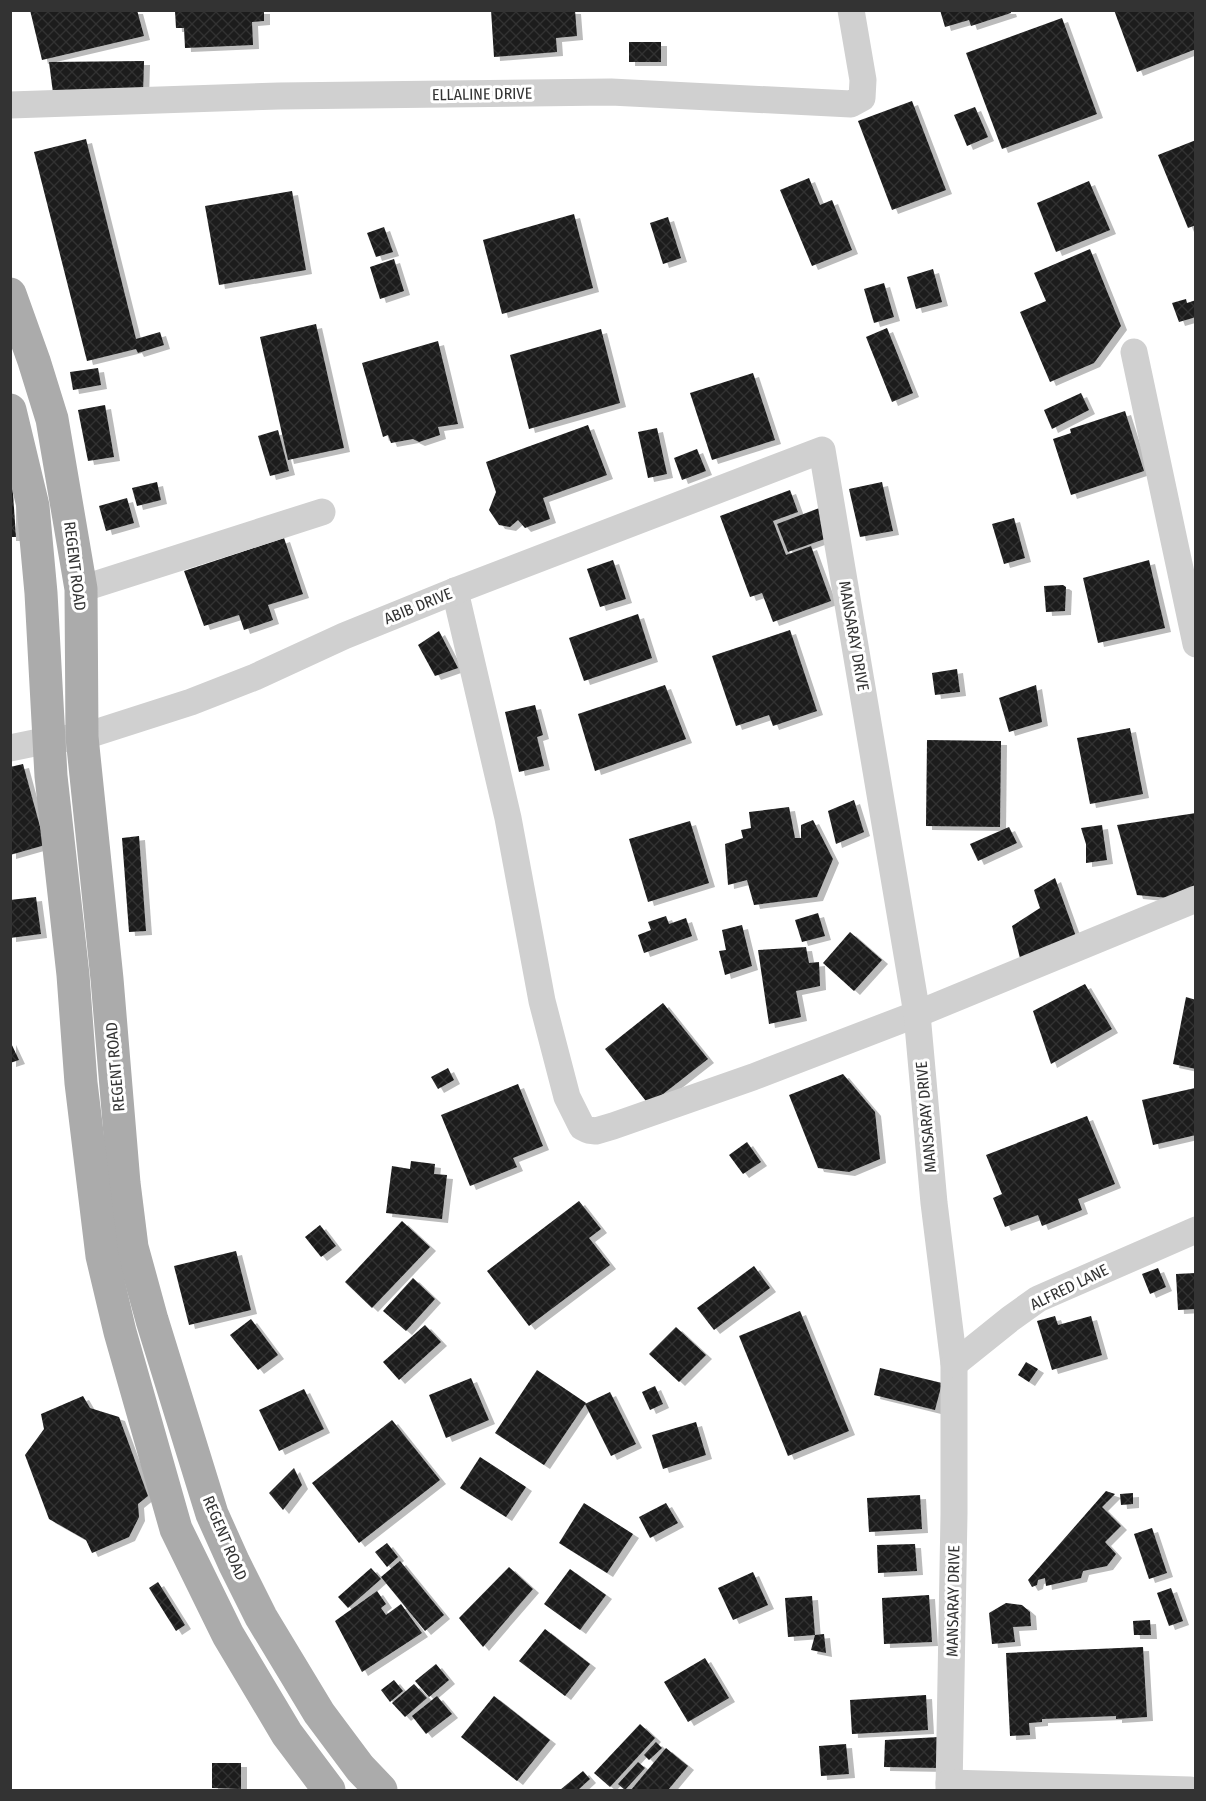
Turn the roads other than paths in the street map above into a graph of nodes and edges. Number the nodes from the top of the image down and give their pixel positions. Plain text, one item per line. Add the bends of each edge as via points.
1 (851, 10) edge
2 (10, 105) edge
3 (10, 294) edge
4 (1134, 352) dead end
5 (10, 411) edge
6 (822, 450) joint
7 (322, 512) dead end
8 (81, 590) junction
9 (456, 591) junction
10 (1196, 644) edge
11 (82, 737) junction
12 (49, 740) junction
13 (10, 748) edge
14 (1196, 899) edge
15 (917, 1014) junction
16 (1196, 1230) edge
17 (954, 1364) junction
18 (950, 1787) edge
19 (329, 1791) edge
20 (381, 1791) edge
21 (1190, 1791) edge

1 - 2 street, ELLALINE DRIVE via 863,80 862,98 851,104 611,92 279,96
3 - 8 main road, REGENT ROAD via 52,419
4 - 10 street
5 - 12 main road, REGENT ROAD via 33,506
6 - 9 street, ABIB DRIVE
6 - 15 street, MANSARAY DRIVE
7 - 8 street
8 - 11 main road, REGENT ROAD
9 - 11 street, ABIB DRIVE via 191,702
9 - 15 street via 508,818 542,1001 567,1097 582,1126 596,1131 613,1126
11 - 12 street, ABIB DRIVE
11 - 20 main road, REGENT ROAD via 124,1183 132,1248 152,1320 212,1514 234,1563 261,1617 319,1713
12 - 13 street, ABIB DRIVE
12 - 19 main road, REGENT ROAD via 81,1083 102,1256 120,1332 176,1529 228,1635 287,1734
14 - 15 street
15 - 17 street, MANSARAY DRIVE
16 - 17 street, ALFRED LANE via 1045,1295
17 - 18 street, MANSARAY DRIVE
18 - 21 street

